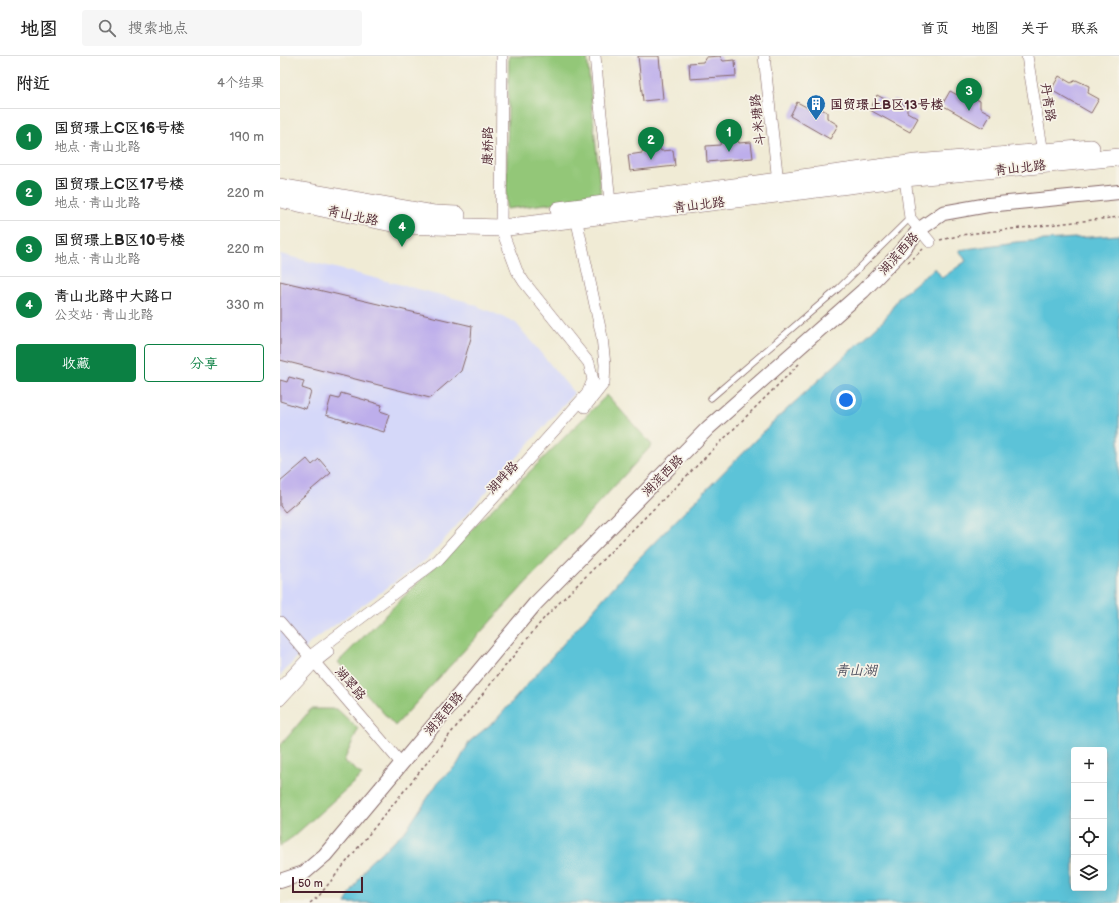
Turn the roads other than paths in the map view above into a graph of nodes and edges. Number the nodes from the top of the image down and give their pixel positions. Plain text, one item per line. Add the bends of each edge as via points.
1 (502, 56) edge
2 (595, 56) edge
3 (764, 56) edge
4 (1027, 56) edge
5 (1119, 145) edge
6 (1043, 153) junction
7 (1119, 157) edge
8 (905, 178) junction
9 (778, 182) junction
10 (280, 187) edge
11 (1119, 192) edge
12 (280, 199) edge
13 (610, 202) junction
14 (575, 213) junction
15 (910, 218) junction
16 (502, 227) junction
17 (920, 229) junction
18 (930, 242) road end
19 (711, 398) dead end
20 (280, 622) edge
21 (312, 660) junction
22 (280, 688) edge
23 (280, 700) edge
24 (401, 763) junction
25 (280, 882) edge

1 - 16 street, 康桥路
2 - 13 street
3 - 9 street, 斗米塘路
4 - 6 street, 丹青路
5 - 6 main road, 青山北路
6 - 9 main road, 青山北路 via 916,163
7 - 8 main road, 青山北路
8 - 14 main road, 青山北路
8 - 15 street
9 - 13 main road, 青山北路
10 - 16 main road, 青山北路
11 - 17 street, 湖滨西路 via 988,205 950,212
12 - 16 main road, 青山北路 via 401,225
13 - 14 main road, 青山北路
14 - 16 main road, 青山北路
14 - 21 street, 湖畔路 via 602,337 604,383 568,427 441,565
15 - 17 street
15 - 19 lane via 839,288
16 - 21 street, 湖畔路 via 517,271 524,282 589,363 592,380 587,394 438,560
17 - 18 street
17 - 24 street, 湖滨西路 via 863,291 708,428 535,604
20 - 21 street, 湖翠路
21 - 22 street, 湖畔路
21 - 23 street, 湖畔路
21 - 24 street, 湖翠路
24 - 25 street, 湖滨西路 via 325,855 304,873

